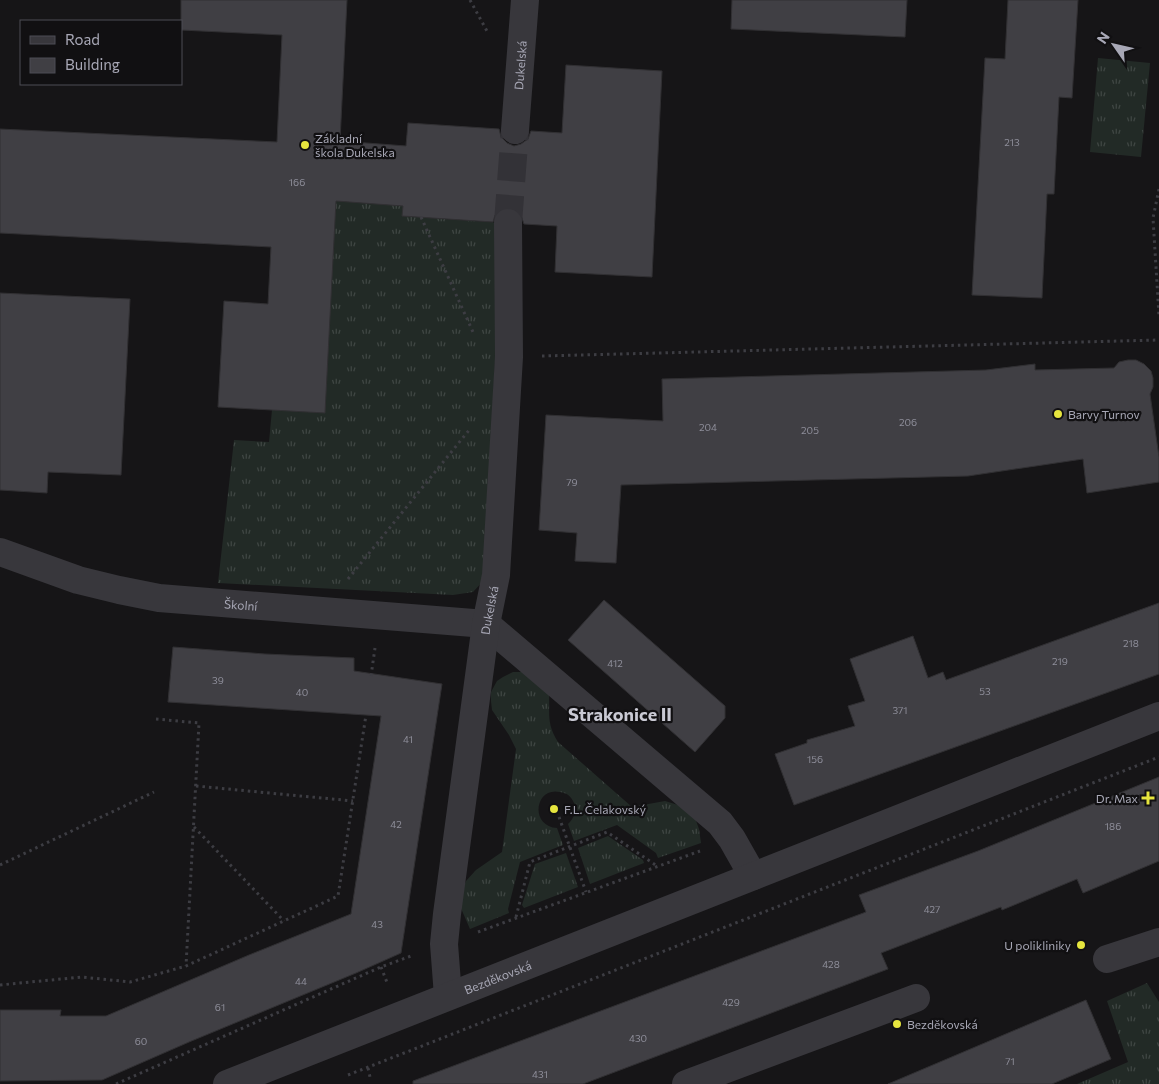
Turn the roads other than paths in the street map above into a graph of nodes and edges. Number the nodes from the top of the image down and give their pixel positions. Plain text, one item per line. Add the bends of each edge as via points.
1 (525, 0) edge
2 (515, 130) tunnel mouth
3 (508, 223) tunnel mouth
4 (0, 552) edge
5 (486, 624) junction
6 (1159, 716) edge
7 (753, 876) junction
8 (1159, 942) edge
9 (1106, 959) dead end
10 (448, 996) junction
11 (916, 998) dead end
12 (227, 1084) edge
13 (686, 1084) edge

1 - 2 street, Dukelská
3 - 5 street, Dukelská via 509,357 496,575
4 - 5 street, Školní via 78,580 159,598
5 - 7 street via 720,823
5 - 10 street, Dukelská via 446,914 444,944
6 - 7 street, Bezděkovská
7 - 10 street, Bezděkovská
8 - 9 street
10 - 12 street, Bezděkovská
11 - 13 street

